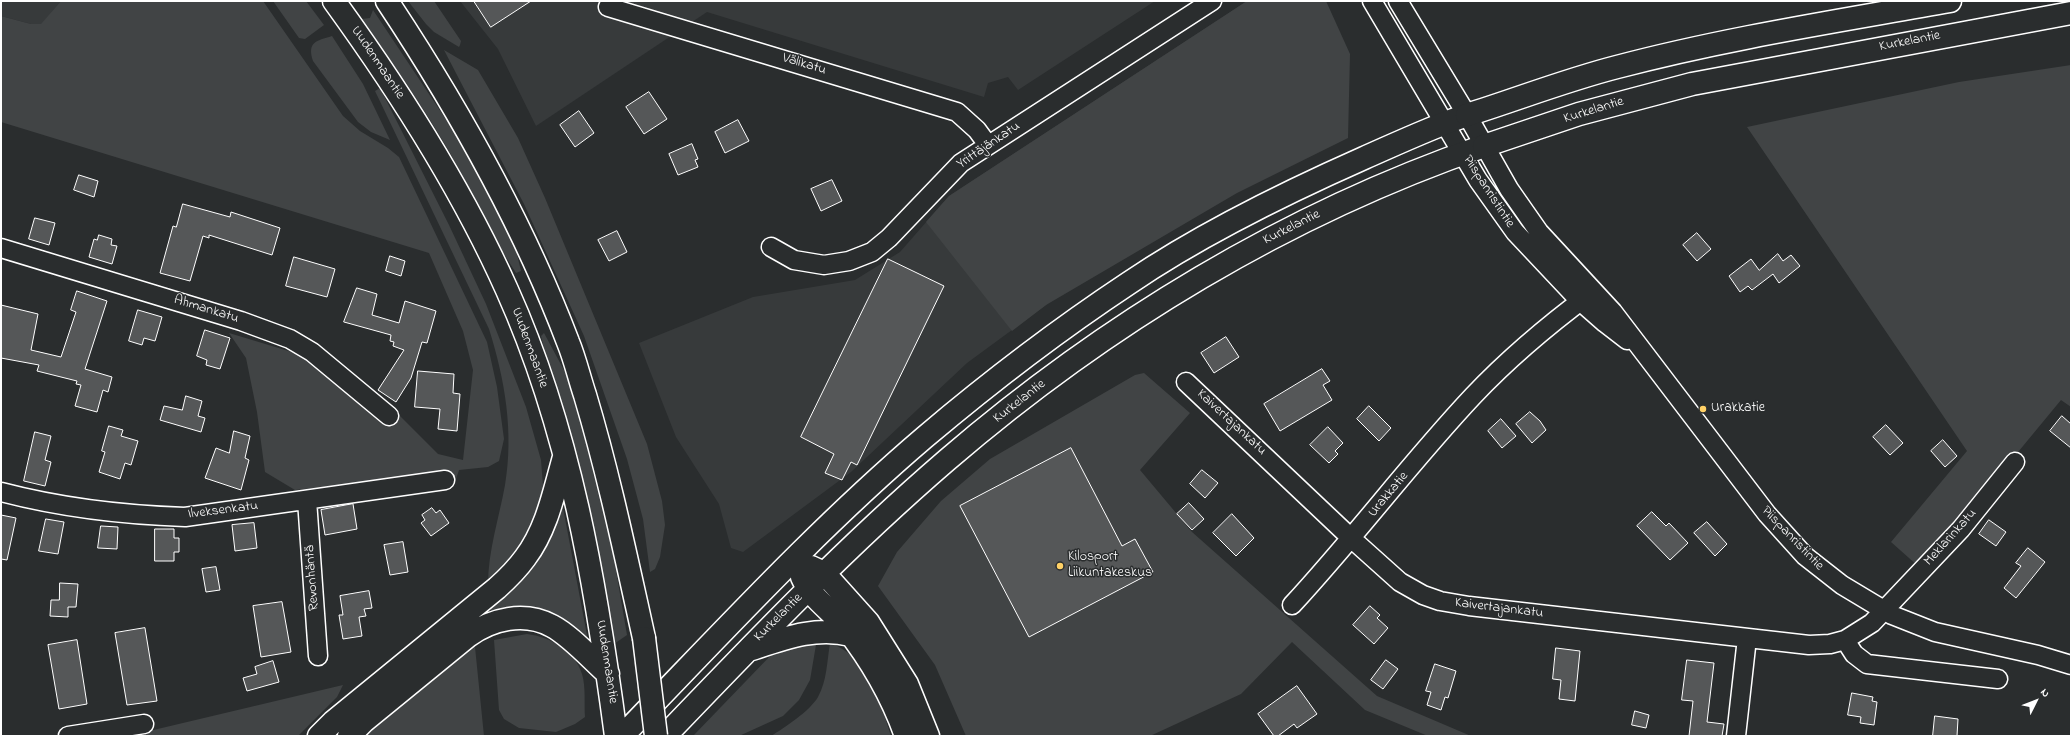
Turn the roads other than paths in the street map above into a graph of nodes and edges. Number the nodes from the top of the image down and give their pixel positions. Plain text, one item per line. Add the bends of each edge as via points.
1 (334, 1) edge
2 (387, 1) edge
3 (1212, 1) edge
4 (1372, 1) edge
5 (1398, 1) edge
6 (1950, 1) edge
7 (608, 7) dead end
8 (2071, 13) edge
9 (1467, 115) junction
10 (1445, 122) junction
11 (988, 145) junction
12 (1484, 146) junction
13 (1463, 153) junction
14 (771, 247) dead end
15 (1, 248) edge
16 (1587, 296) junction
17 (1186, 382) dead end
18 (389, 416) dead end
19 (564, 454) junction
20 (2015, 462) dead end
21 (445, 480) dead end
22 (1, 492) edge
23 (307, 500) junction
24 (1352, 539) junction
25 (794, 559) junction
26 (824, 572) junction
27 (807, 590) junction
28 (1292, 605) dead end
29 (1883, 611) junction
30 (851, 635) junction
31 (1747, 638) junction
32 (1845, 640) junction
33 (747, 650) junction
34 (318, 656) dead end
35 (2071, 665) edge
36 (608, 674) junction
37 (1998, 679) dead end
38 (144, 724) dead end
39 (68, 736) edge
40 (319, 736) edge
41 (349, 736) edge
42 (616, 736) edge
43 (622, 736) edge
44 (656, 736) edge
45 (665, 736) edge
46 (906, 736) edge
47 (928, 736) edge
48 (1736, 736) edge

1 - 19 main road, Uudenmaantie via 408,108 478,230 507,290 530,350
2 - 44 main road, bridge via 477,147 512,215 568,342 598,438 644,638
3 - 11 street, Yrittäjänkatu
4 - 10 street, Piispanristintie
5 - 9 street, Piispanristintie
6 - 9 main road via 1675,53 1560,83
7 - 11 street, Välikatu via 957,112 977,130
8 - 12 main road, Kurkelantie via 1692,84 1579,114
9 - 10 main road
9 - 12 street, Piispanristintie
10 - 13 street, Piispanristintie
10 - 25 main road via 1287,194 1130,282 1045,341 985,387 923,439
11 - 14 street, Yrittäjänkatu via 961,163 889,238 872,252 849,261 824,265 794,260
12 - 13 main road, Kurkelantie
12 - 16 street, Piispanristintie via 1509,189
13 - 16 street, Piispanristintie via 1515,232
13 - 26 main road, Kurkelantie via 1377,187 1301,222 1150,308 1069,364 947,460
15 - 18 street, Ahmankatu via 241,321 290,339 312,352
16 - 24 street, Urakkatie via 1511,359 1474,395
16 - 29 street, Piispanristintie via 1605,324 1642,351 1767,514 1806,556 1824,572
17 - 24 street, Kaivertajankatu
19 - 36 main road, Uudenmaantie via 583,534
19 - 40 main road via 541,532 517,568 497,588
20 - 29 street, Meklarinkatu via 1961,529
21 - 23 street, Ilveksenkatu
22 - 23 street, Ilveksenkatu via 70,508 185,517
23 - 34 street, Revonhäntä
24 - 28 street, Urakkatie
24 - 31 street, Kaivertajankatu via 1410,588 1440,601
25 - 26 main road
25 - 27 main road
25 - 43 main road
26 - 27 main road, Kurkelantie
26 - 47 main road via 868,622 887,651 907,684
27 - 30 main road
27 - 33 main road, Kurkelantie
29 - 32 street, Kaivertajankatu via 1872,623
29 - 35 street, Piispanristintie via 1935,632
30 - 33 main road via 836,631 820,631 782,638
30 - 46 main road via 887,692
31 - 32 street, Kaivertajankatu via 1809,644 1830,644
31 - 48 street
32 - 37 street via 1854,654 1867,664
33 - 45 main road, Kurkelantie
36 - 41 main road via 551,625 517,618 499,620 481,627 468,636
36 - 42 main road, Uudenmaantie
38 - 39 street

